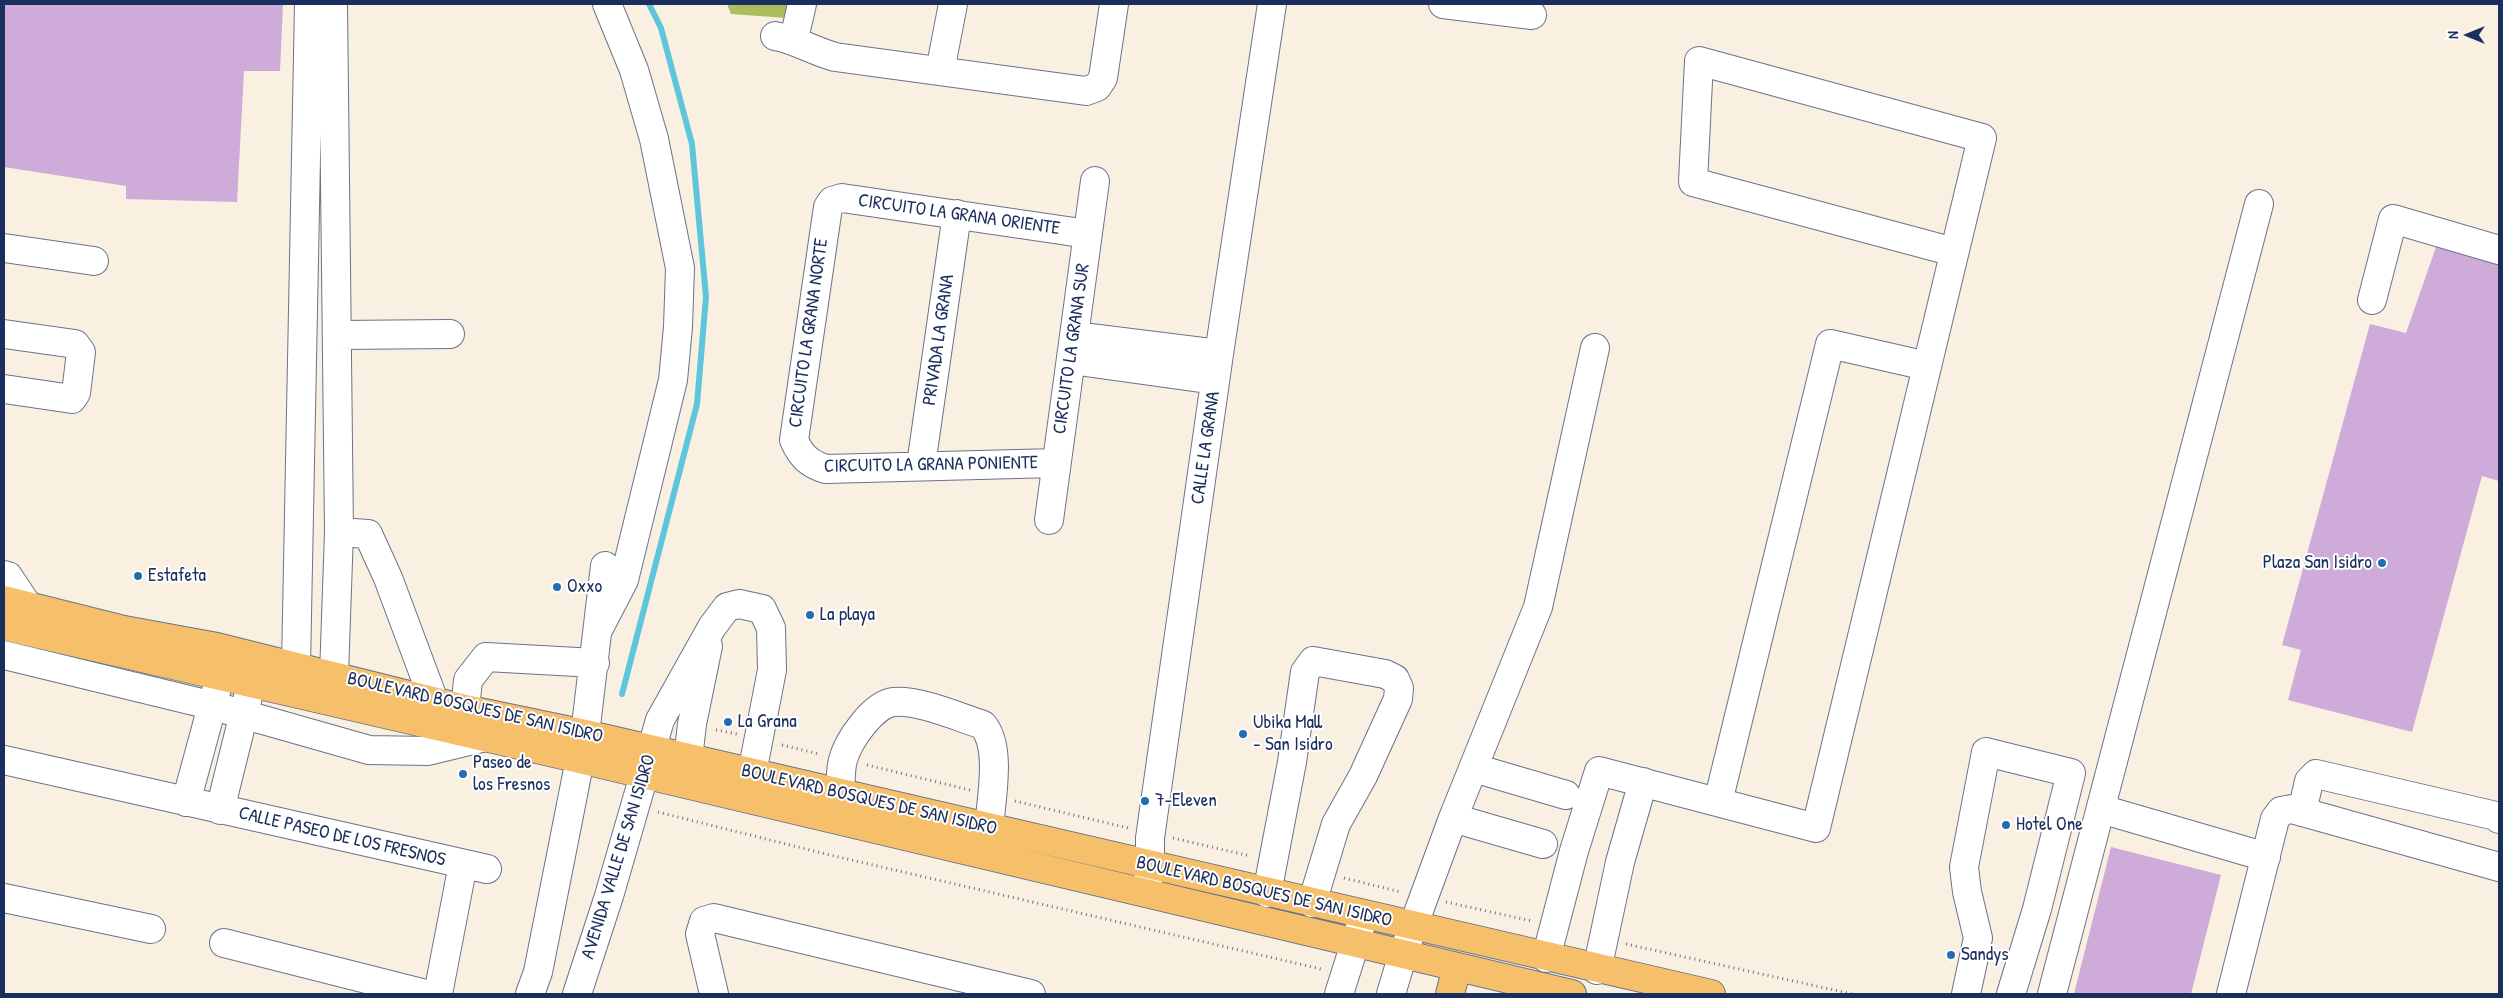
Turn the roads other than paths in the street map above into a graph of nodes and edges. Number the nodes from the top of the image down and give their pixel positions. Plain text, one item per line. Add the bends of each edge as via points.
1 (309, 4) edge
2 (333, 4) edge
3 (608, 4) edge
4 (802, 4) edge
5 (953, 4) edge
6 (1114, 4) edge
7 (1272, 4) edge
8 (1443, 4) edge
9 (1532, 15) dead end
10 (940, 71) junction
11 (1095, 181) dead end
12 (832, 201) joint
13 (2259, 204) dead end
14 (957, 214) junction
15 (1088, 234) junction
16 (4, 248) edge
17 (2499, 250) edge
18 (1954, 252) junction
19 (94, 261) dead end
20 (2372, 300) dead end
21 (4, 334) edge
22 (450, 334) dead end
23 (336, 335) junction
24 (1072, 348) junction
25 (1595, 348) dead end
26 (1927, 366) junction
27 (1217, 367) junction
28 (4, 389) edge
29 (808, 461) joint
30 (1055, 463) junction
31 (920, 465) junction
32 (1049, 520) dead end
33 (339, 532) junction
34 (606, 566) dead end
35 (4, 575) edge
36 (16, 603) edge
37 (4, 626) edge
38 (712, 627) junction
39 (598, 630) junction
40 (227, 651) junction
41 (4, 655) edge
42 (258, 658) junction
43 (595, 663) junction
44 (296, 666) junction
45 (334, 675) junction
46 (220, 676) junction
47 (252, 684) junction
48 (434, 701) junction
49 (214, 706) junction
50 (465, 709) junction
51 (243, 714) junction
52 (486, 737) junction
53 (582, 746) junction
54 (688, 758) junction
55 (4, 760) edge
56 (649, 762) junction
57 (1474, 768) junction
58 (752, 773) junction
59 (1643, 782) junction
60 (840, 794) junction
61 (1566, 795) dead end
62 (186, 802) junction
63 (1718, 802) junction
64 (2101, 809) junction
65 (220, 810) junction
66 (2302, 812) junction
67 (1453, 818) junction
68 (2499, 819) edge
69 (989, 828) junction
70 (1543, 844) dead end
71 (2266, 857) junction
72 (1150, 866) junction
73 (2499, 867) edge
74 (1146, 893) junction
75 (1267, 893) junction
76 (4, 898) edge
77 (1312, 903) junction
78 (1364, 915) junction
79 (1412, 927) junction
80 (151, 929) dead end
81 (224, 943) dead end
82 (1356, 944) junction
83 (1402, 954) junction
84 (1546, 958) junction
85 (1457, 967) junction
86 (1597, 970) junction
87 (534, 983) edge
88 (1343, 984) edge
89 (426, 994) edge
90 (438, 994) edge
91 (578, 994) edge
92 (714, 994) edge
93 (1031, 994) edge
94 (1391, 994) edge
95 (1450, 994) edge
96 (1572, 994) edge
97 (1711, 994) edge
98 (1966, 994) edge
99 (2011, 994) edge
100 (2052, 994) edge
101 (2231, 994) edge

1 - 44 street
2 - 23 street
3 - 39 street via 634,70 654,139 680,268 673,380 624,580
4 - 10 street via 785,38 835,57
5 - 10 street
6 - 10 street via 1103,78 1097,87 1086,91
7 - 27 street, CALLE LA GRANA
8 - 9 street
11 - 15 street, CIRCUITO LA GRANA SUR
12 - 14 street, CIRCUITO LA GRANA ORIENTE via 842,198
12 - 29 street, CIRCUITO LA GRANA NORTE via 828,207 794,440
13 - 64 street
14 - 15 street, CIRCUITO LA GRANA ORIENTE
14 - 31 street, PRIVADA LA GRANA
15 - 24 street, CIRCUITO LA GRANA SUR
16 - 19 street
17 - 20 street via 2393,218
18 - 18 street via 1982,138 1699,61 1694,182
18 - 26 street
21 - 28 street via 75,344 80,352 76,393 72,399
22 - 23 street
23 - 33 street
24 - 27 street
24 - 30 street, CIRCUITO LA GRANA SUR
25 - 57 street via 1538,607
26 - 63 street via 1830,344
26 - 63 street via 1816,828
27 - 72 street, CALLE LA GRANA via 1150,838
29 - 31 street, CIRCUITO LA GRANA PONIENTE via 826,469
30 - 31 street, CIRCUITO LA GRANA PONIENTE
30 - 32 street, CIRCUITO LA GRANA SUR
33 - 45 street
33 - 48 street via 368,534
34 - 39 street
35 - 36 street, BOULEVARD BOSQUES DE SAN ISIDRO via 8,576
36 - 40 main road, BOULEVARD BOSQUES DE SAN ISIDRO
37 - 46 main road, BOULEVARD BOSQUES DE SAN ISIDRO
38 - 54 street
38 - 56 street, AVENIDA VALLE DE SAN ISIDRO via 660,720
38 - 58 street, AVENIDA VALLE DE SAN ISIDRO via 727,607 739,604 762,609 771,628 772,670
39 - 43 street
40 - 42 main road, BOULEVARD BOSQUES DE SAN ISIDRO
40 - 46 street
41 - 49 street, BOULEVARD BOSQUES DE SAN ISIDRO
42 - 44 main road, BOULEVARD BOSQUES DE SAN ISIDRO
42 - 47 street, CALLE PASEO DE LOS FRESNOS
43 - 50 street via 486,657 468,680
43 - 53 street
44 - 45 main road, BOULEVARD BOSQUES DE SAN ISIDRO
45 - 48 main road, BOULEVARD BOSQUES DE SAN ISIDRO
46 - 47 main road, BOULEVARD BOSQUES DE SAN ISIDRO
46 - 49 street
47 - 51 street, CALLE PASEO DE LOS FRESNOS
47 - 52 main road, BOULEVARD BOSQUES DE SAN ISIDRO
48 - 50 main road, BOULEVARD BOSQUES DE SAN ISIDRO
49 - 51 street, BOULEVARD BOSQUES DE SAN ISIDRO
49 - 62 street
50 - 53 main road, BOULEVARD BOSQUES DE SAN ISIDRO
51 - 52 street, BOULEVARD BOSQUES DE SAN ISIDRO via 369,750 428,751
51 - 65 street, CALLE PASEO DE LOS FRESNOS
52 - 53 main road, BOULEVARD BOSQUES DE SAN ISIDRO
53 - 56 main road, BOULEVARD BOSQUES DE SAN ISIDRO
53 - 87 street
54 - 56 main road, BOULEVARD BOSQUES DE SAN ISIDRO
54 - 58 main road, BOULEVARD BOSQUES DE SAN ISIDRO
55 - 62 street, CALLE PASEO DE LOS FRESNOS
56 - 74 main road, BOULEVARD BOSQUES DE SAN ISIDRO
56 - 91 street, AVENIDA VALLE DE SAN ISIDRO
57 - 61 street
57 - 67 street
58 - 60 main road, BOULEVARD BOSQUES DE SAN ISIDRO
59 - 63 street
59 - 84 street via 1599,770
59 - 86 street via 1620,862
60 - 69 main road, BOULEVARD BOSQUES DE SAN ISIDRO
60 - 69 street via 843,759 865,721 877,708 894,702 919,705 983,725 990,733 994,756
62 - 65 street, CALLE PASEO DE LOS FRESNOS
64 - 71 street
64 - 100 street
65 - 90 street, CALLE PASEO DE LOS FRESNOS via 475,867
66 - 68 street via 2309,781 2316,774
66 - 71 street via 2292,809 2281,811 2275,819
66 - 73 street
67 - 70 street
67 - 79 street
69 - 72 main road, BOULEVARD BOSQUES DE SAN ISIDRO
71 - 101 street
72 - 74 street, CALLE LA GRANA
72 - 75 main road, BOULEVARD BOSQUES DE SAN ISIDRO
74 - 82 main road, BOULEVARD BOSQUES DE SAN ISIDRO
75 - 77 main road, BOULEVARD BOSQUES DE SAN ISIDRO
75 - 77 street via 1305,672 1313,661 1385,674 1395,679 1399,688 1398,699 1363,776 1336,824
76 - 80 street
77 - 78 main road, BOULEVARD BOSQUES DE SAN ISIDRO
78 - 79 main road, BOULEVARD BOSQUES DE SAN ISIDRO
78 - 82 street
79 - 83 street
79 - 84 main road, BOULEVARD BOSQUES DE SAN ISIDRO
81 - 89 street
82 - 83 main road, BOULEVARD BOSQUES DE SAN ISIDRO
82 - 88 street
83 - 85 main road, BOULEVARD BOSQUES DE SAN ISIDRO
83 - 94 street
84 - 86 main road, BOULEVARD BOSQUES DE SAN ISIDRO
85 - 95 main road
85 - 96 main road, BOULEVARD BOSQUES DE SAN ISIDRO
86 - 97 main road, BOULEVARD BOSQUES DE SAN ISIDRO
87 - 91 street
92 - 93 street via 700,934 704,921 714,918
98 - 99 street via 1978,938 1964,867 1986,752 2071,774 2037,909

